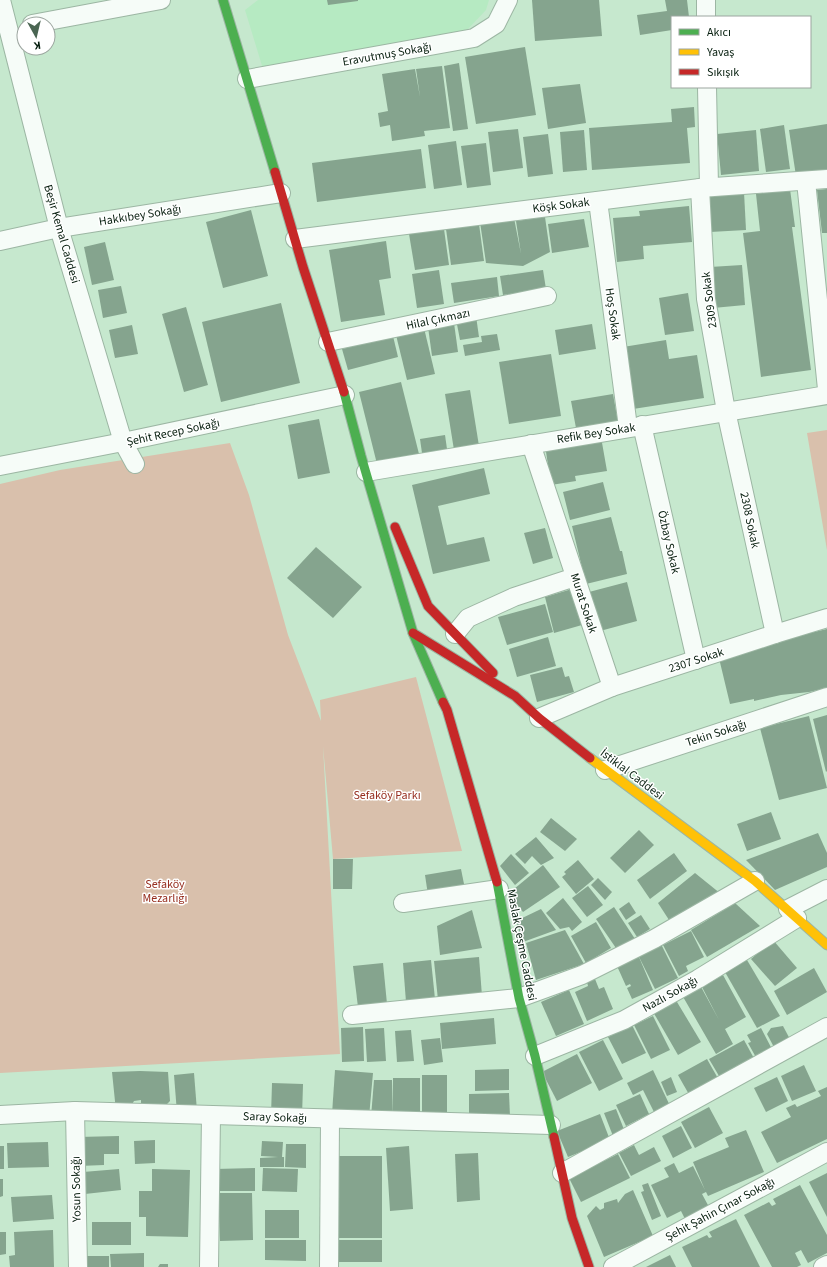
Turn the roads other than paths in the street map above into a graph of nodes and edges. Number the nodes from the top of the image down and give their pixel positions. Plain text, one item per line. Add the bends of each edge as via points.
1 (1, 0) edge
2 (161, 0) edge
3 (223, 0) edge
4 (508, 0) edge
5 (706, 0) edge
6 (706, 16) edge
7 (56, 20) edge
8 (11, 28) edge
9 (247, 79) junction
10 (707, 88) edge
11 (827, 180) edge
12 (806, 181) junction
13 (705, 187) junction
14 (281, 193) junction
15 (598, 201) junction
16 (59, 228) junction
17 (295, 239) junction
18 (0, 241) edge
19 (547, 296) dead end
20 (328, 342) junction
21 (827, 390) edge
22 (827, 395) edge
23 (345, 396) junction
24 (726, 411) junction
25 (635, 426) junction
26 (123, 442) junction
27 (531, 444) junction
28 (135, 464) dead end
29 (0, 466) edge
30 (366, 472) junction
31 (575, 577) junction
32 (827, 618) edge
33 (774, 631) junction
34 (414, 634) junction
35 (455, 634) junction
36 (696, 660) junction
37 (612, 687) junction
38 (515, 696) junction
39 (827, 696) edge
40 (539, 718) junction
41 (605, 770) junction
42 (755, 881) junction
43 (499, 889) junction
44 (827, 889) edge
45 (403, 903) dead end
46 (793, 913) junction
47 (827, 945) edge
48 (519, 998) junction
49 (352, 1015) dead end
50 (827, 1027) edge
51 (535, 1056) junction
52 (75, 1111) junction
53 (0, 1115) edge
54 (210, 1115) junction
55 (330, 1119) junction
56 (551, 1125) junction
57 (827, 1152) edge
58 (562, 1173) junction
59 (827, 1265) edge
60 (78, 1267) edge
61 (209, 1267) edge
62 (329, 1267) edge
63 (588, 1267) edge
64 (612, 1267) edge
65 (823, 1267) edge

1 - 8 street, Beşir Kemal Caddesi
2 - 7 street
3 - 9 street
4 - 9 street, Eravutmuş Sokağı via 496,24 474,38
5 - 6 street
8 - 16 street, Beşir Kemal Caddesi
9 - 14 street
10 - 13 street, 2309 Sokak
11 - 12 street, Köşk Sokak
12 - 13 street, Köşk Sokak
12 - 21 street
13 - 15 street, Köşk Sokak
13 - 24 street, 2309 Sokak via 706,299
14 - 16 street, Hakkıbey Sokağı
14 - 17 street
15 - 17 street, Köşk Sokak
15 - 25 street, Hoş Sokak
16 - 18 street, Hakkıbey Sokağı
16 - 26 street, Beşir Kemal Caddesi
17 - 20 street
19 - 20 street, Hilal Çıkmazı
20 - 23 street
22 - 24 street, Refik Bey Sokak
23 - 26 street, Şehit Recep Sokağı
23 - 30 street
24 - 25 street, Refik Bey Sokak
24 - 33 street, 2308 Sokak
25 - 27 street, Refik Bey Sokak
25 - 36 street, Özbay Sokak
26 - 28 street, Beşir Kemal Caddesi
26 - 29 street, Şehit Recep Sokağı
27 - 30 street, Refik Bey Sokak
27 - 31 street, Murat Sokak
30 - 34 street, Maslak Çeşme Caddesi
30 - 35 street via 388,513 428,606
31 - 35 street via 514,597 468,618
31 - 37 street, Murat Sokak
32 - 33 street, 2307 Sokak
33 - 36 street, 2307 Sokak
34 - 38 street, İstiklal Caddesi
34 - 43 street, Maslak Çeşme Caddesi via 447,710
35 - 38 street
36 - 37 street, 2307 Sokak
37 - 40 street
38 - 40 street, İstiklal Caddesi
39 - 41 street, Tekin Sokağı
40 - 41 street, İstiklal Caddesi
41 - 42 street, İstiklal Caddesi
42 - 46 street, İstiklal Caddesi
42 - 48 street via 654,939 582,975
43 - 45 street
43 - 48 street, Maslak Çeşme Caddesi
44 - 46 street, Nazlı Sokağı
46 - 47 street, İstiklal Caddesi
46 - 51 street, Nazlı Sokağı via 698,979 624,1020
48 - 49 street
48 - 51 street, Maslak Çeşme Caddesi
50 - 58 street
51 - 56 street, Maslak Çeşme Caddesi
52 - 53 street, Saray Sokağı
52 - 54 street, Saray Sokağı
52 - 60 street, Yosun Sokağı
54 - 55 street, Saray Sokağı
54 - 61 street
55 - 56 street, Saray Sokağı
55 - 62 street
56 - 58 street, Maslak Çeşme Caddesi
57 - 64 street, Şehit Şahin Çınar Sokağı
58 - 63 street, Maslak Çeşme Caddesi via 572,1218
59 - 65 street

